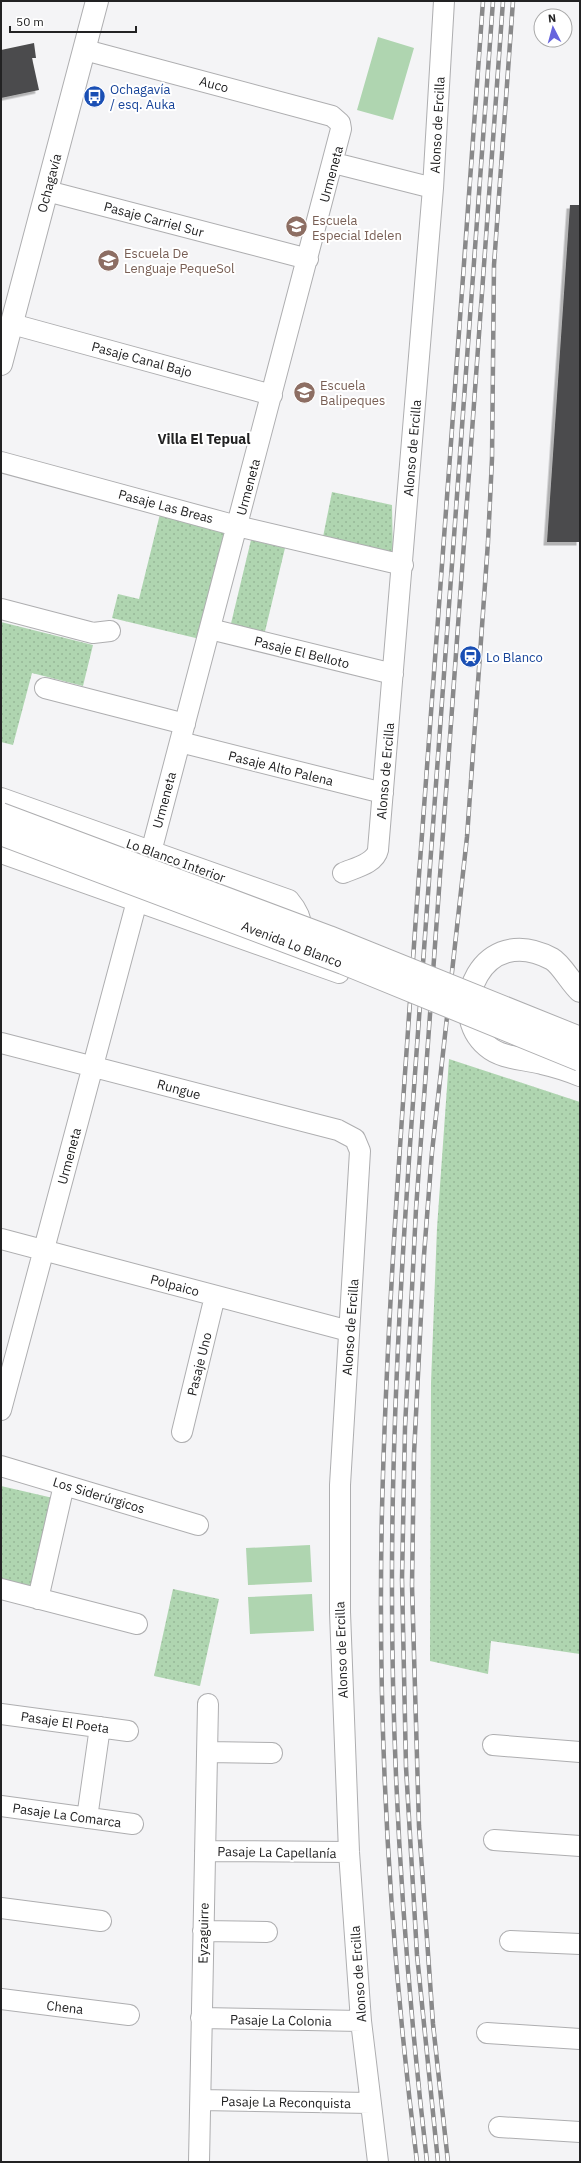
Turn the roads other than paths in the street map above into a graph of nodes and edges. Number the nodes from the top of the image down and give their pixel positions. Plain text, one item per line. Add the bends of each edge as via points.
1 (97, 1) edge
2 (444, 1) edge
3 (85, 50) junction
4 (340, 123) joint
5 (334, 163) junction
6 (433, 188) junction
7 (47, 191) junction
8 (308, 259) junction
9 (8, 328) edge
10 (1, 364) edge
11 (272, 395) junction
12 (1, 462) edge
13 (237, 526) junction
14 (403, 565) junction
15 (1, 609) edge
16 (210, 629) junction
17 (110, 631) dead end
18 (393, 674) junction
19 (45, 688) dead end
20 (182, 733) junction
21 (383, 793) junction
22 (1, 798) edge
23 (1, 814) edge
24 (1, 834) edge
25 (151, 852) junction
26 (1, 853) edge
27 (343, 873) dead end
28 (137, 901) junction
29 (282, 953) junction
30 (339, 973) dead end
31 (580, 991) edge
32 (580, 1038) edge
33 (1, 1043) edge
34 (580, 1060) edge
35 (93, 1067) junction
36 (580, 1075) edge
37 (355, 1139) joint
38 (1, 1239) edge
39 (44, 1250) junction
40 (216, 1296) junction
41 (349, 1332) junction
42 (1, 1410) edge
43 (182, 1432) dead end
44 (1, 1466) edge
45 (64, 1485) junction
46 (198, 1525) dead end
47 (1, 1589) edge
48 (38, 1598) junction
49 (136, 1624) dead end
50 (208, 1704) dead end
51 (1, 1714) edge
52 (100, 1727) junction
53 (128, 1731) dead end
54 (493, 1745) dead end
55 (207, 1752) junction
56 (580, 1752) edge
57 (272, 1753) dead end
58 (1, 1806) edge
59 (87, 1818) junction
60 (133, 1824) dead end
61 (494, 1840) dead end
62 (580, 1846) edge
63 (205, 1851) junction
64 (349, 1852) junction
65 (1, 1908) edge
66 (102, 1921) dead end
67 (203, 1931) junction
68 (267, 1932) dead end
69 (510, 1941) dead end
70 (580, 1944) edge
71 (1, 1999) edge
72 (129, 2015) dead end
73 (201, 2018) junction
74 (361, 2021) junction
75 (487, 2033) dead end
76 (580, 2039) edge
77 (201, 2100) junction
78 (370, 2103) junction
79 (499, 2127) dead end
80 (580, 2132) edge
81 (200, 2162) edge
82 (378, 2162) edge

1 - 3 main road, Ochagavía
2 - 6 street, Alonso de Ercilla
3 - 4 street, Auco via 332,116
3 - 7 main road, Ochagavía
4 - 5 street, Urmeneta via 341,134
5 - 6 street
5 - 8 street, Urmeneta
6 - 14 street, Alonso de Ercilla
7 - 8 street, Pasaje Carriel Sur
7 - 9 main road, Ochagavía
8 - 11 street, Urmeneta
9 - 10 main road, Ochagavía
9 - 11 street, Pasaje Canal Bajo
11 - 13 street, Urmeneta
12 - 13 street, Pasaje Las Breas
13 - 14 street, Pasaje Las Breas
13 - 16 street, Urmeneta
14 - 18 street, Alonso de Ercilla
15 - 17 street via 88,632 98,634
16 - 18 street, Pasaje El Belloto
16 - 20 street, Urmeneta
18 - 21 street, Alonso de Ercilla
19 - 20 street, Pasaje Alto Palena
20 - 21 street, Pasaje Alto Palena
20 - 25 street, Urmeneta
21 - 27 street, Alonso de Ercilla via 376,856
22 - 25 street, Lo Blanco Interior
23 - 32 main road, Avenida Lo Blanco, bridge via 329,936
24 - 34 main road, Avenida Lo Blanco, bridge via 357,969
25 - 29 street, Lo Blanco Interior via 289,900 300,916 302,926 297,943
26 - 28 street
28 - 29 street
28 - 35 street, Urmeneta
29 - 30 street
31 - 36 main road via 554,960 523,949 505,951 487,960 478,972 472,991 470,1012 481,1040 494,1051
33 - 35 street, Rungue
35 - 37 street, Rungue via 338,1130
35 - 39 street, Urmeneta
37 - 41 street, Alonso de Ercilla via 361,1157
38 - 39 street, Polpaico
39 - 40 street, Polpaico
39 - 42 street, Urmeneta
40 - 41 street, Polpaico
40 - 43 street, Pasaje Uno
41 - 64 street, Alonso de Ercilla via 340,1485 340,1565
44 - 45 street, Los Siderúrgicos
45 - 46 street, Los Siderúrgicos
45 - 48 street
47 - 48 street
48 - 49 street
50 - 55 street, Eyzaguirre
51 - 52 street, Pasaje El Poeta
52 - 53 street, Pasaje El Poeta
52 - 59 street
54 - 56 street
55 - 57 street
55 - 63 street, Eyzaguirre
58 - 59 street, Pasaje La Comarca
59 - 60 street, Pasaje La Comarca
61 - 62 street
63 - 64 street, Pasaje La Capellanía
63 - 67 street, Eyzaguirre
64 - 74 street, Alonso de Ercilla
65 - 66 street
67 - 68 street
67 - 73 street, Eyzaguirre
69 - 70 street
71 - 72 street, Chena
73 - 74 street, Pasaje La Colonia
73 - 77 street, Eyzaguirre
74 - 78 street, Alonso de Ercilla
75 - 76 street
77 - 78 street, Pasaje La Reconquista
77 - 81 street, Eyzaguirre
78 - 82 street, Alonso de Ercilla
79 - 80 street

